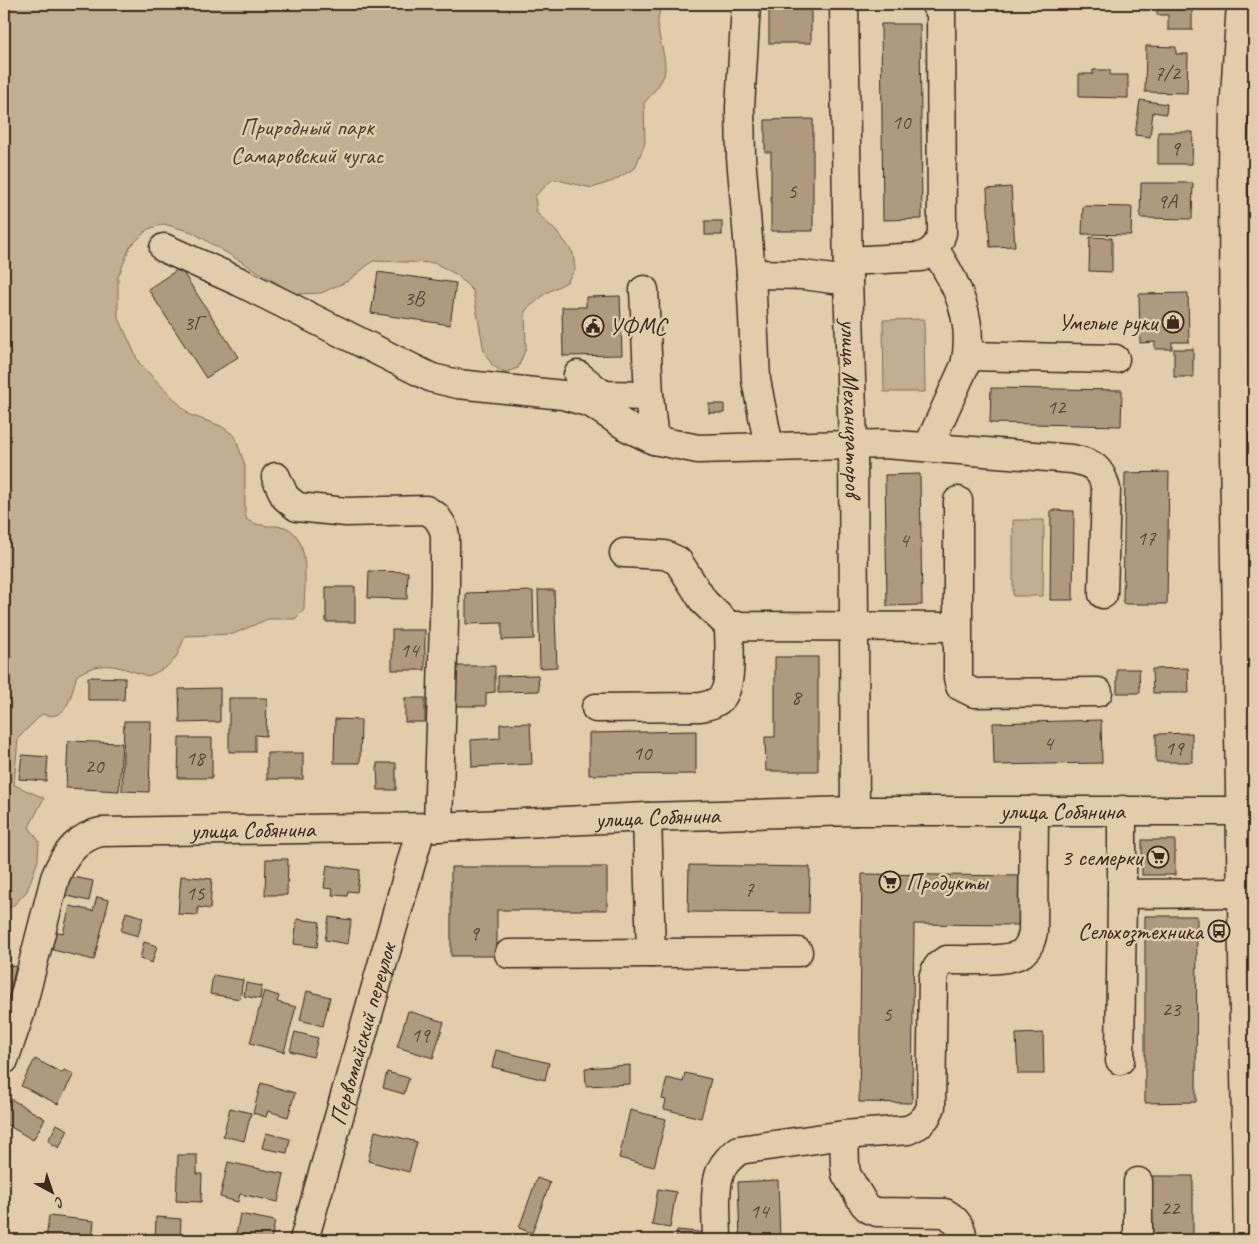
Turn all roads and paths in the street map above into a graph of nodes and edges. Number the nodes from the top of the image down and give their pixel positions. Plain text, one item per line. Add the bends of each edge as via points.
1 (746, 4) edge
2 (844, 4) edge
3 (935, 4) edge
4 (1241, 4) edge
5 (164, 248) dead end
6 (934, 249) junction
7 (848, 270) junction
8 (751, 274) junction
9 (644, 290) dead end
10 (967, 356) junction
11 (1115, 359) dead end
12 (578, 375) dead end
13 (649, 396) junction
14 (654, 440) junction
15 (853, 444) junction
16 (769, 447) junction
17 (928, 447) junction
18 (1244, 451) edge
19 (276, 477) dead end
20 (958, 501) dead end
21 (624, 553) dead end
22 (1103, 594) dead end
23 (729, 626) junction
24 (854, 626) junction
25 (957, 627) junction
26 (1098, 692) dead end
27 (596, 708) dead end
28 (1034, 810) junction
29 (1122, 810) junction
30 (855, 811) junction
31 (1241, 811) junction
32 (647, 817) junction
33 (429, 827) junction
34 (1242, 893) junction
35 (1122, 894) junction
36 (798, 952) dead end
37 (651, 953) junction
38 (509, 954) dead end
39 (4, 1060) edge
40 (1120, 1060) dead end
41 (844, 1135) junction
42 (1138, 1182) dead end
43 (304, 1240) edge
44 (717, 1240) edge
45 (963, 1240) edge
46 (1138, 1240) edge
47 (1248, 1240) edge

1 - 8 street via 740,108
2 - 7 street, улица Механизаторов
3 - 6 street via 941,12 942,233 940,243
4 - 18 street via 1233,158
5 - 14 street via 240,282 432,378 576,398
6 - 7 street via 921,257
6 - 10 street via 950,272 964,309
7 - 8 street via 833,279
7 - 15 street, улица Механизаторов
8 - 16 street via 756,380
9 - 13 street
10 - 11 street
10 - 17 street
12 - 13 street via 606,395
13 - 14 street
14 - 16 street via 698,449
15 - 16 street
15 - 17 street
15 - 24 street, улица Механизаторов
17 - 22 street via 1072,458 1096,467 1106,489
18 - 31 street
19 - 33 street, Первомайский переулок via 285,497 297,507 346,512 426,510 443,526 445,587
20 - 25 street
21 - 23 street via 665,555 678,561 704,602
23 - 24 street
23 - 27 street via 728,685 714,704 701,707
24 - 25 street
24 - 30 street, улица Механизаторов
25 - 26 street via 958,678 960,686 966,690 974,693
28 - 29 street, улица Собянина
28 - 30 street, улица Собянина
28 - 41 street via 1033,932 1030,945 1021,954 1008,958 940,963 933,979 931,1107 926,1117 908,1130
29 - 31 street, улица Собянина
29 - 35 street
30 - 32 street, улица Собянина
31 - 34 street
32 - 33 street, улица Собянина
32 - 37 street
33 - 39 street, улица Собянина via 92,834 68,854 55,878 20,1014
33 - 43 street, Первомайский переулок
34 - 35 street
34 - 47 street
35 - 40 street
36 - 37 street
37 - 38 street
41 - 44 street via 739,1150 721,1171 717,1188
41 - 45 street via 846,1174 869,1209 878,1212 945,1213 960,1226
42 - 46 street

